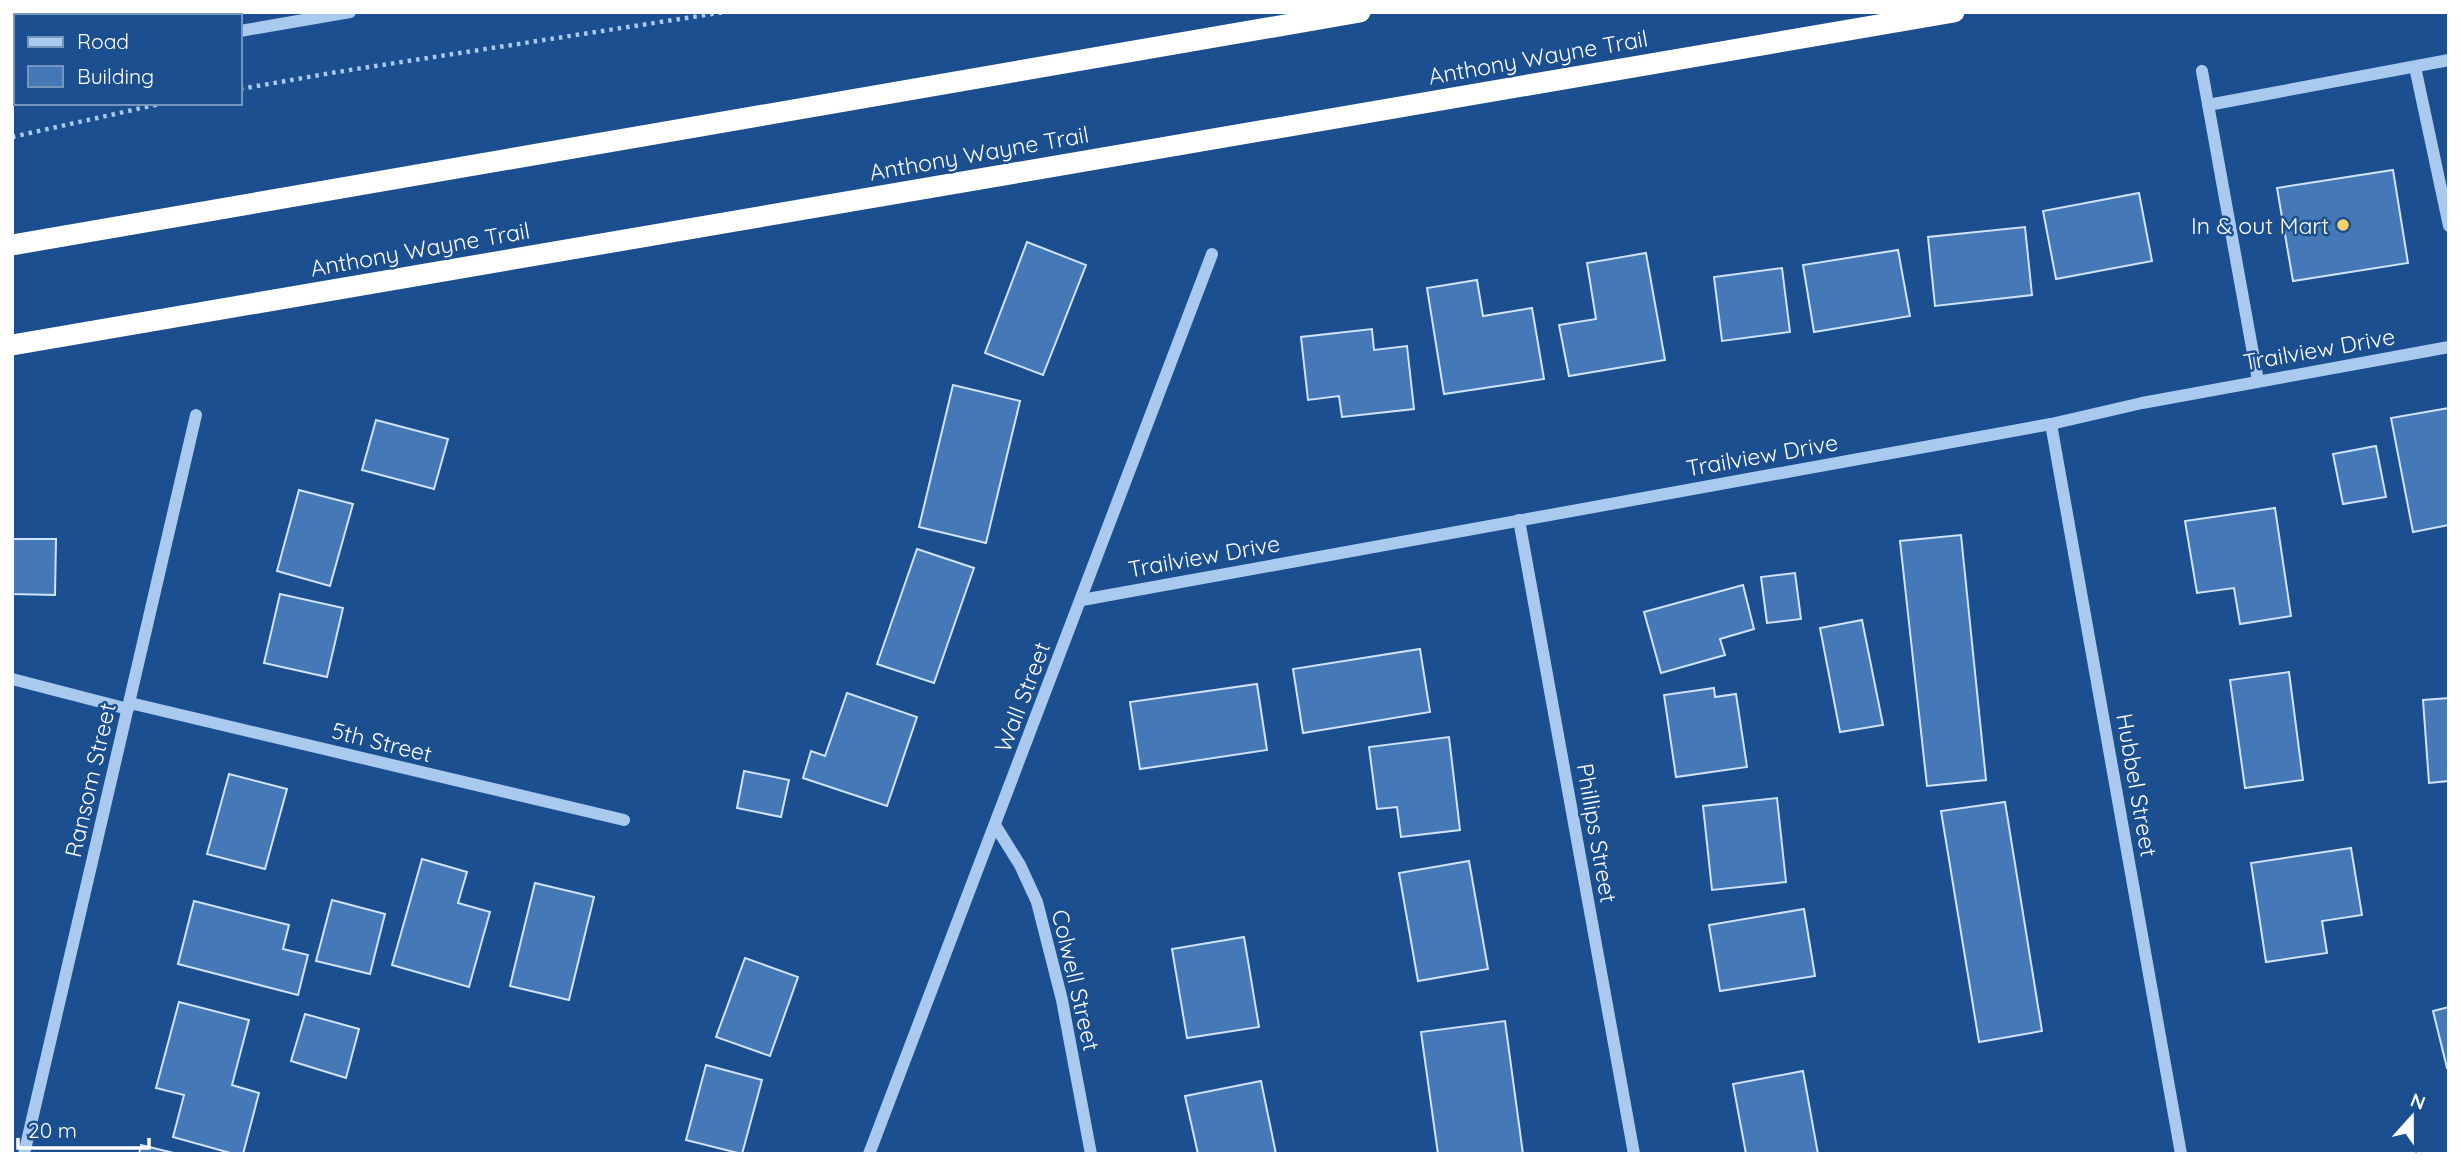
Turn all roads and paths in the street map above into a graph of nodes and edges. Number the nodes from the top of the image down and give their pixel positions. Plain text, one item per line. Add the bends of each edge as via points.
1 (350, 12) edge
2 (725, 12) edge
3 (1360, 12) edge
4 (1954, 12) edge
5 (242, 31) edge
6 (2449, 60) edge
7 (2416, 67) junction
8 (2202, 71) dead end
9 (242, 89) edge
10 (155, 105) edge
11 (2208, 105) junction
12 (12, 137) edge
13 (2449, 226) edge
14 (12, 245) edge
15 (1212, 254) dead end
16 (12, 345) edge
17 (2449, 347) edge
18 (2258, 382) junction
19 (196, 415) dead end
20 (2051, 424) junction
21 (1519, 520) junction
22 (1082, 600) junction
23 (12, 679) edge
24 (129, 706) junction
25 (624, 820) dead end
26 (995, 825) junction
27 (24, 1154) edge
28 (869, 1154) edge
29 (1091, 1154) edge
30 (1634, 1154) edge
31 (2181, 1154) edge

1 - 5 street
2 - 9 path
3 - 14 highway
4 - 16 highway, Anthony Wayne Trail
6 - 7 street
7 - 11 street
7 - 13 street
8 - 11 street
10 - 12 path
11 - 18 street
15 - 22 street, Wall Street
17 - 18 street, Trailview Drive
18 - 20 street, Trailview Drive
19 - 24 street, Ransom Street
20 - 21 street, Trailview Drive
20 - 31 street, Hubbel Street
21 - 22 street, Trailview Drive
21 - 30 street, Phillips Street
22 - 26 street, Wall Street
23 - 24 street, 5th Street
24 - 25 street, 5th Street
24 - 27 street, Ransom Street
26 - 28 street, Wall Street
26 - 29 street, Colwell Street via 1037,902 1062,1000

